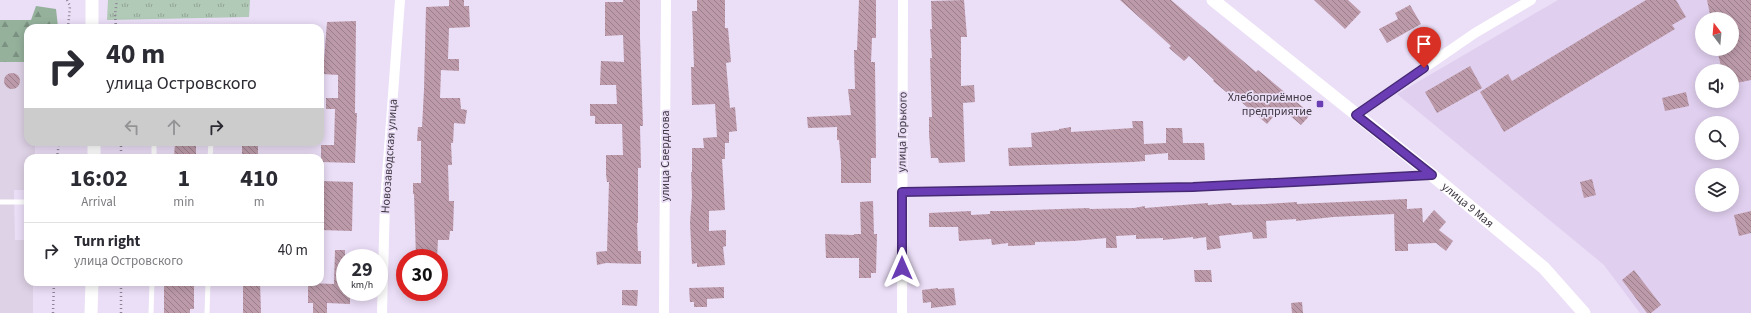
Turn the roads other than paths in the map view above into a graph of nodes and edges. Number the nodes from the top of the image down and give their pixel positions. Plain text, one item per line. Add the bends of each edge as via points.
1 (92, 0) edge
2 (400, 0) edge
3 (666, 0) edge
4 (903, 0) edge
5 (1213, 0) edge
6 (1531, 0) edge
7 (92, 24) edge
8 (1356, 115) junction
9 (154, 147) dead end
10 (154, 154) edge
11 (1432, 175) junction
12 (902, 192) junction
13 (0, 202) edge
14 (24, 202) edge
15 (92, 286) edge
16 (152, 286) edge
17 (208, 286) edge
18 (91, 313) edge
19 (151, 313) edge
20 (208, 313) edge
21 (382, 313) edge
22 (664, 313) edge
23 (902, 313) edge
24 (1584, 313) edge

1 - 7 street
2 - 21 street, Новозаводская улица via 385,202
3 - 22 street, улица Свердлова
4 - 12 street, улица Горького
5 - 8 street, улица 9 Мая
6 - 8 street via 1475,33
8 - 11 street, улица 9 Мая
9 - 10 lane
11 - 12 street via 1193,187
11 - 24 street, улица 9 Мая via 1544,268
12 - 23 street, улица Горького
13 - 14 lane
15 - 18 street
16 - 19 lane
17 - 20 lane

